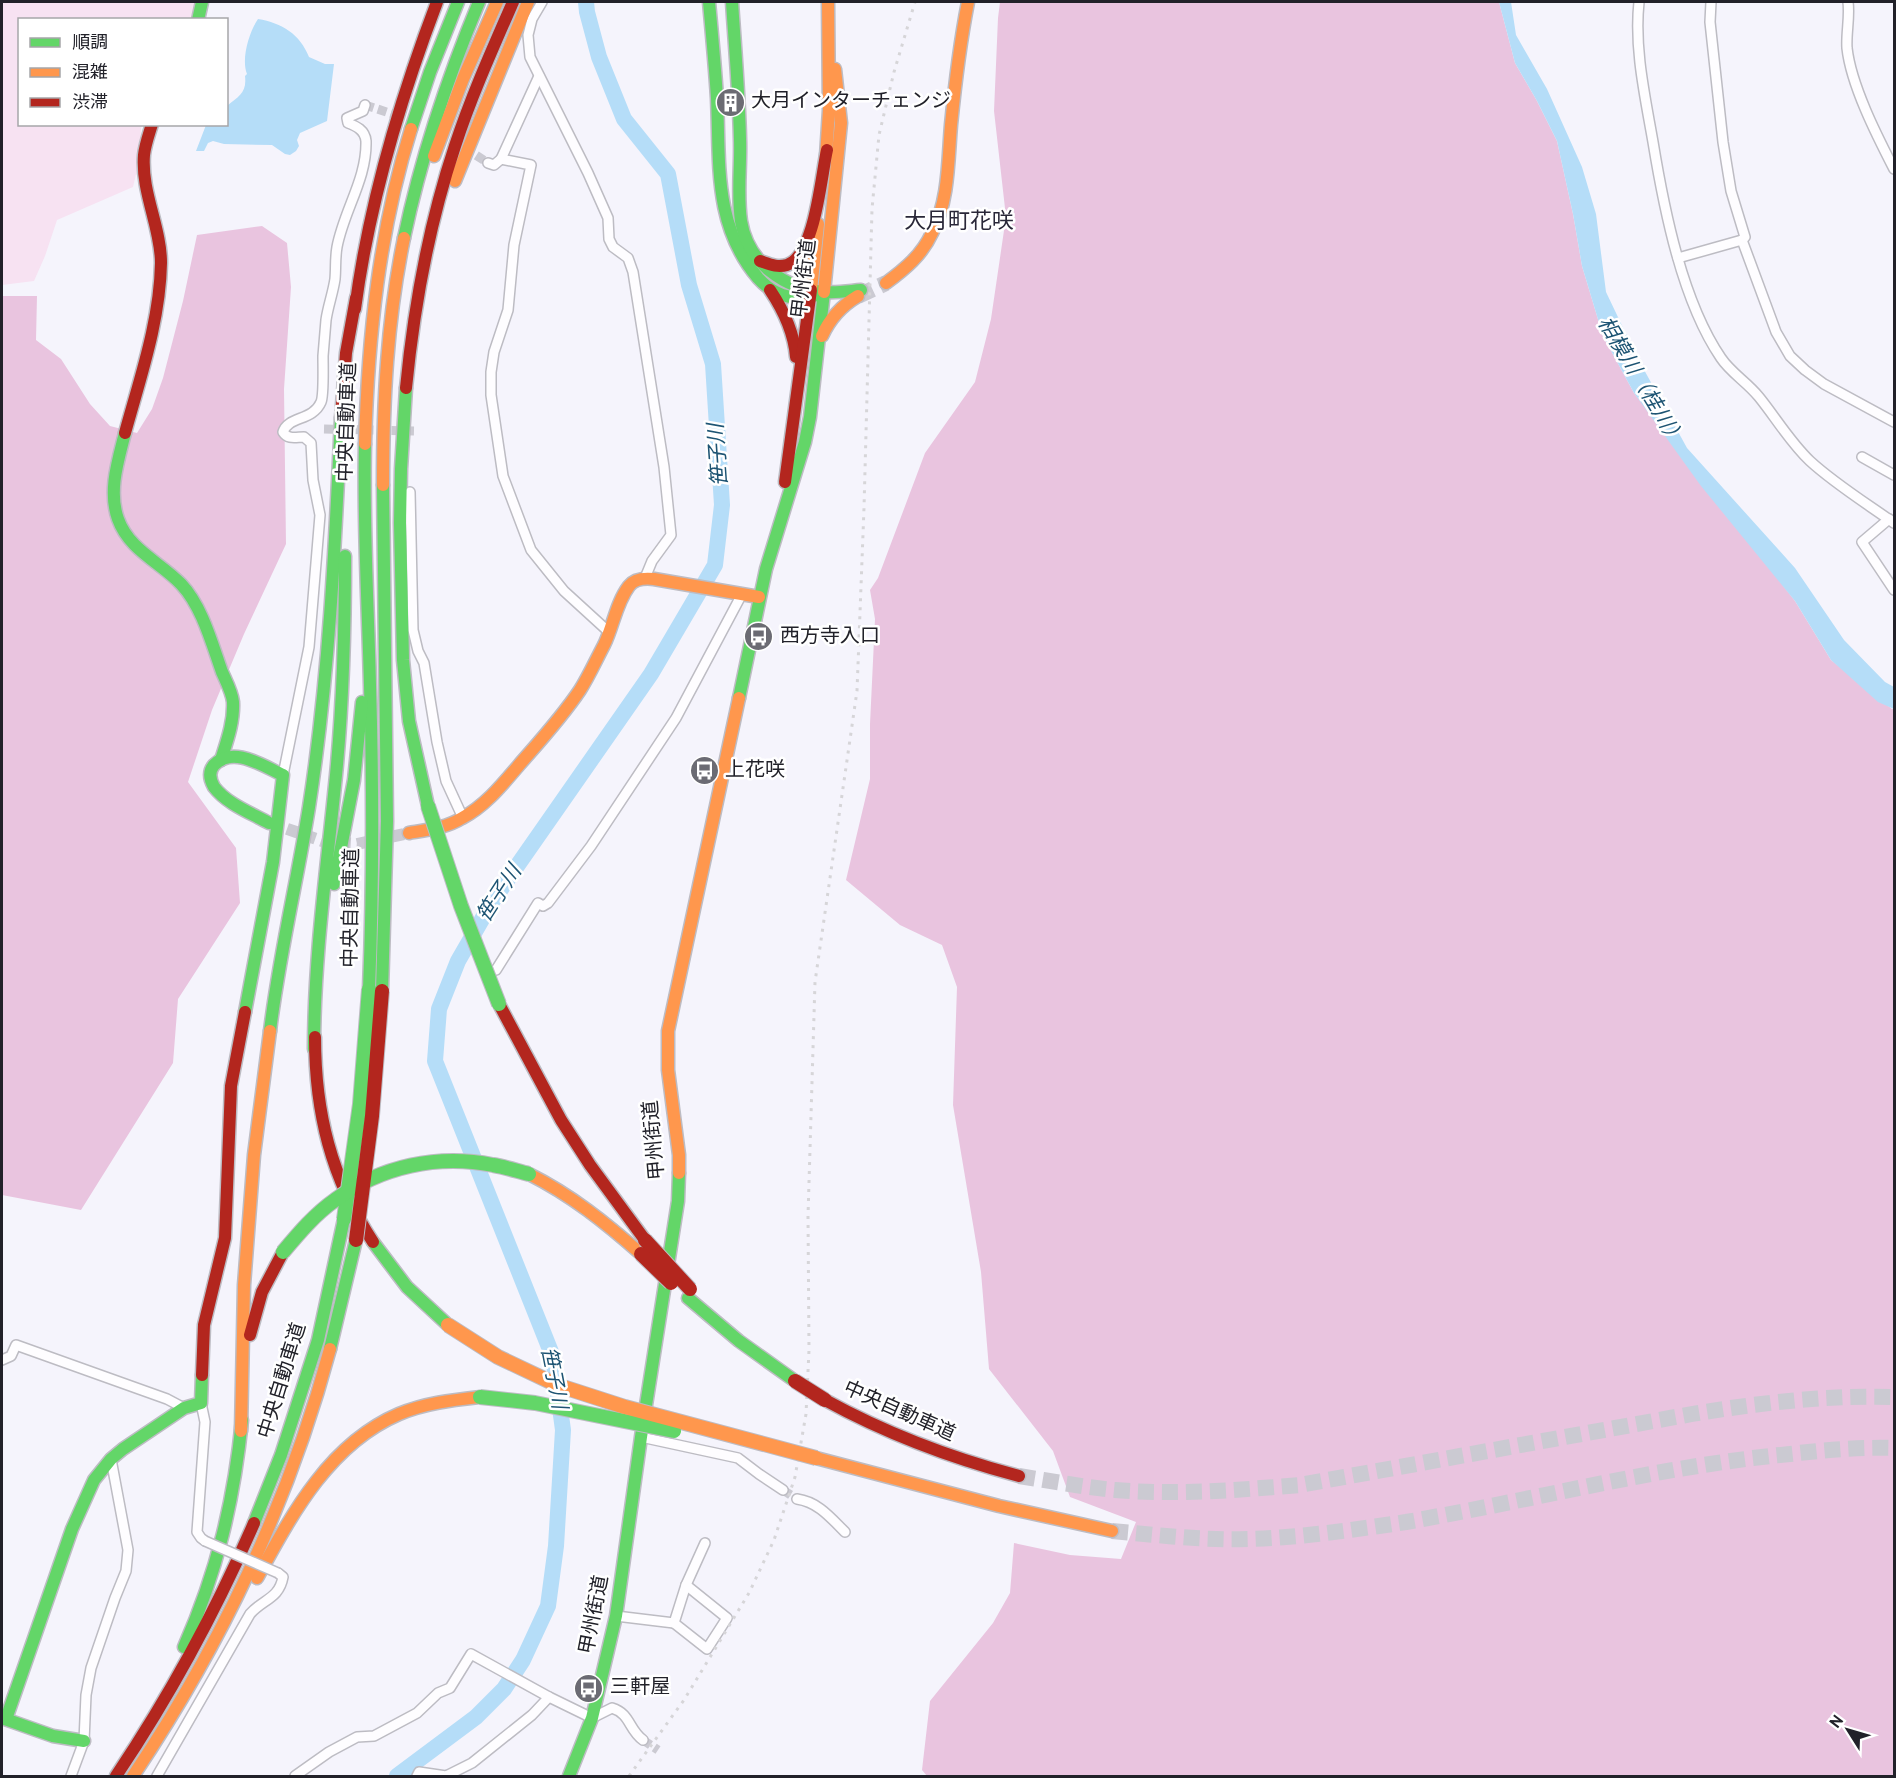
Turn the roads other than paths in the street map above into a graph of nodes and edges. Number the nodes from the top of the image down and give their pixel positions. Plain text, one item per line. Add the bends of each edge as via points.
1 (202, 2) edge
2 (437, 2) edge
3 (458, 2) edge
4 (479, 2) edge
5 (497, 2) edge
6 (513, 2) edge
7 (528, 2) edge
8 (542, 2) edge
9 (707, 2) edge
10 (720, 2) edge
11 (732, 2) edge
12 (742, 2) edge
13 (828, 2) edge
14 (968, 2) edge
15 (1640, 2) edge
16 (1711, 2) edge
17 (1848, 2) edge
18 (198, 18) edge
19 (829, 23) junction
20 (737, 58) junction
21 (715, 60) junction
22 (539, 76) junction
23 (364, 105) dead end
24 (151, 126) edge
25 (826, 150) junction
26 (501, 159) junction
27 (488, 163) dead end
28 (1894, 169) edge
29 (1742, 240) junction
30 (1678, 258) junction
31 (756, 259) junction
32 (886, 283) tunnel mouth
33 (768, 289) junction
34 (815, 294) junction
35 (356, 298) junction
36 (817, 350) junction
37 (387, 355) junction
38 (406, 371) junction
39 (794, 421) junction
40 (1894, 422) edge
41 (1862, 457) dead end
42 (1894, 475) edge
43 (410, 492) dead end
44 (365, 508) junction
45 (1892, 521) edge
46 (775, 536) junction
47 (649, 578) junction
48 (1894, 590) edge
49 (742, 594) junction
50 (759, 597) junction
51 (610, 633) junction
52 (221, 760) junction
53 (283, 775) junction
54 (463, 818) junction
55 (269, 823) tunnel mouth
56 (409, 833) tunnel mouth
57 (496, 970) dead end
58 (376, 990) junction
59 (314, 1049) junction
60 (689, 1293) junction
61 (2, 1360) edge
62 (201, 1403) junction
63 (184, 1408) junction
64 (241, 1431) junction
65 (641, 1437) junction
66 (111, 1459) junction
67 (816, 1459) junction
68 (1020, 1476) tunnel mouth
69 (783, 1490) tunnel mouth
70 (797, 1499) tunnel mouth
71 (1112, 1531) tunnel mouth
72 (845, 1532) dead end
73 (705, 1543) dead end
74 (686, 1586) junction
75 (616, 1616) junction
76 (674, 1623) junction
77 (549, 1697) junction
78 (4, 1718) edge
79 (592, 1718) junction
80 (643, 1740) tunnel mouth
81 (84, 1741) junction
82 (71, 1776) edge
83 (115, 1776) edge
84 (133, 1776) edge
85 (138, 1776) edge
86 (157, 1776) edge
87 (295, 1776) edge
88 (417, 1776) edge
89 (569, 1776) edge

1 - 18 main road
2 - 35 main road via 387,150 369,220
3 - 44 main road, 中央自動車道 via 422,91 383,243 371,336
4 - 37 main road, 中央自動車道 via 441,98 414,191 394,293
5 - 37 main road via 445,125 417,206
6 - 38 main road via 471,102 441,193 420,282
7 - 38 main road via 451,191
8 - 22 street via 528,35 530,57
9 - 21 main road
10 - 21 main road
11 - 20 main road
12 - 20 main road
13 - 19 main road, 甲州街道
14 - 32 main road via 956,74 948,171 937,225 909,266
15 - 30 street via 1639,55 1659,177
16 - 29 street via 1723,142 1731,191 1745,237
17 - 28 street via 1848,48 1856,84
19 - 25 main road, 甲州街道
19 - 34 main road, 甲州街道 via 842,123
20 - 31 main road via 741,220
21 - 33 main road via 724,214 745,264
22 - 26 street
22 - 47 street via 608,218 609,239 628,258 633,272 671,535 652,561
23 - 53 street via 363,111 347,118 366,137 365,162 337,245 326,320 323,396 308,417 289,423 283,432 290,438 304,437 311,443 320,515 309,647
24 - 52 main road via 144,155 145,178 161,260 160,292 113,494 118,519 129,539 182,585 200,613 233,700 231,730
25 - 31 main road via 814,225 805,250 783,266
25 - 34 main road, 甲州街道
26 - 27 street via 494,165
26 - 51 street via 531,165 514,245 508,310 491,372 502,476 531,550 564,591
29 - 30 street
29 - 40 street via 1776,332 1790,356 1824,384
30 - 45 street via 1696,311 1720,357 1811,461
31 - 34 main road via 782,281
33 - 34 main road via 795,299
33 - 39 main road via 784,310 795,342
34 - 36 main road, 甲州街道
34 - 36 main road via 860,293 832,316
34 - 39 main road, 甲州街道
35 - 59 main road via 344,452 342,695 314,986
35 - 64 main road via 346,352 333,585 309,806 271,1022 254,1155 244,1285
36 - 46 main road, 甲州街道 via 805,442
37 - 58 main road, 中央自動車道 via 383,450 387,880
38 - 60 main road, bridge via 400,456 404,672 413,748 443,860 500,1004 561,1120 596,1173
39 - 46 main road, 甲州街道
41 - 42 street
43 - 54 street via 413,630 424,663 446,781
44 - 58 main road, 中央自動車道
44 - 59 main road via 360,730 322,951
45 - 48 street via 1862,542
46 - 50 main road, 甲州街道
47 - 49 main road
47 - 51 main road via 628,587
49 - 50 main road
49 - 57 street via 676,718 591,846 548,903 538,903
50 - 65 main road, 甲州街道 via 668,1031 679,1192
51 - 54 main road via 563,714 501,786
52 - 53 main road via 234,756 248,759
52 - 55 main road via 211,769 210,780 215,789
53 - 62 main road via 273,862 231,1086 225,1238 204,1325
54 - 56 main road via 446,826
58 - 83 main road, 中央自動車道, bridge via 344,1219 318,1338 292,1424 235,1569 198,1642
58 - 84 main road, 中央自動車道, bridge via 373,1113 366,1172 356,1240 316,1398 256,1556 210,1648
59 - 67 main road, bridge via 321,1118 352,1207 402,1281 448,1325 498,1358 577,1392
60 - 64 main road, bridge via 567,1193 529,1174 462,1159 395,1168 334,1198 309,1220 283,1252 264,1287 252,1322
60 - 68 main road, 中央自動車道, bridge via 730,1333 795,1381 857,1418 932,1451
61 - 63 street via 11,1356 16,1345
62 - 63 main road
62 - 86 street, bridge via 205,1422 197,1532 201,1538 283,1577 277,1594 250,1614
63 - 66 main road
64 - 83 main road via 231,1511 214,1573 170,1676
65 - 69 street via 738,1458
65 - 75 main road, 甲州街道
66 - 78 main road via 94,1480 72,1528
66 - 81 street via 128,1550 126,1571 91,1668
67 - 71 main road
67 - 85 main road, bridge via 535,1403 459,1398 401,1413 365,1432 318,1477 292,1515 195,1691
70 - 72 street via 819,1506
73 - 74 street
74 - 76 street
74 - 76 street via 727,1618 707,1649
75 - 76 street
75 - 79 main road, 甲州街道
77 - 79 street
77 - 87 street via 471,1654 450,1688 438,1693 417,1713 374,1736 357,1737
77 - 88 street via 472,1763 446,1776 419,1772
78 - 81 main road via 52,1736
79 - 80 street via 612,1708 620,1710
79 - 89 main road, 甲州街道
81 - 82 street

